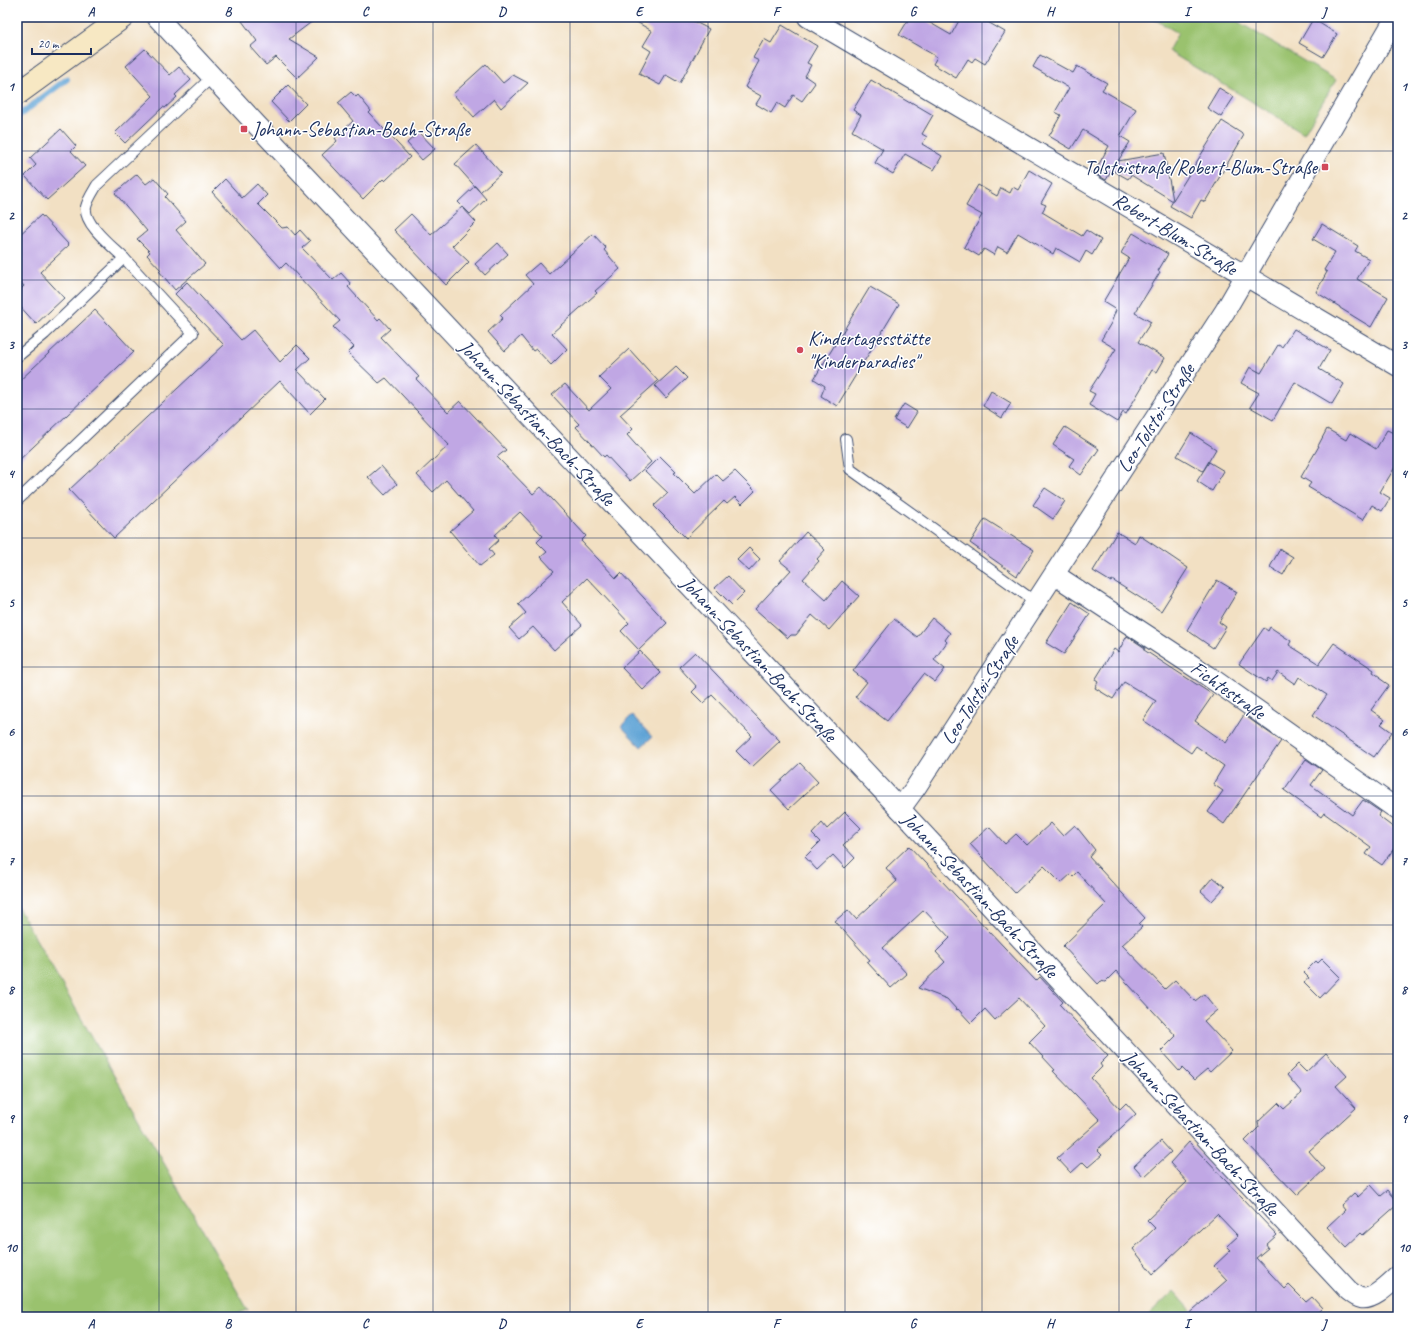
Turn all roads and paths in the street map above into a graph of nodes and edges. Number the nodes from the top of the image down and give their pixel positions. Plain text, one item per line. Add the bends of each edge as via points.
1 (123, 17) edge
2 (157, 17) edge
3 (808, 17) edge
4 (1396, 17) edge
5 (212, 77) junction
6 (17, 94) edge
7 (124, 258) junction
8 (1246, 276) junction
9 (17, 358) edge
10 (1398, 366) edge
11 (846, 439) dead end
12 (17, 501) edge
13 (1055, 575) junction
14 (1037, 603) junction
15 (900, 809) junction
16 (1398, 810) edge
17 (1398, 1276) edge

1 - 6 main road
2 - 5 street, Johann-Sebastian-Bach-Straße
3 - 8 street, Robert-Blum-Straße
4 - 8 street, Leo-Tolstoi-Straße
5 - 7 lane via 97,185 90,197 86,208 87,217
5 - 15 street, Johann-Sebastian-Bach-Straße
7 - 9 lane
7 - 12 lane via 193,333
8 - 10 street, Robert-Blum-Straße
8 - 13 street, Leo-Tolstoi-Straße
11 - 14 lane via 850,469
13 - 14 street, Leo-Tolstoi-Straße
13 - 16 street, Fichtestraße via 1204,673
14 - 15 street, Leo-Tolstoi-Straße
15 - 17 street, Johann-Sebastian-Bach-Straße via 1341,1282 1362,1299 1376,1294

